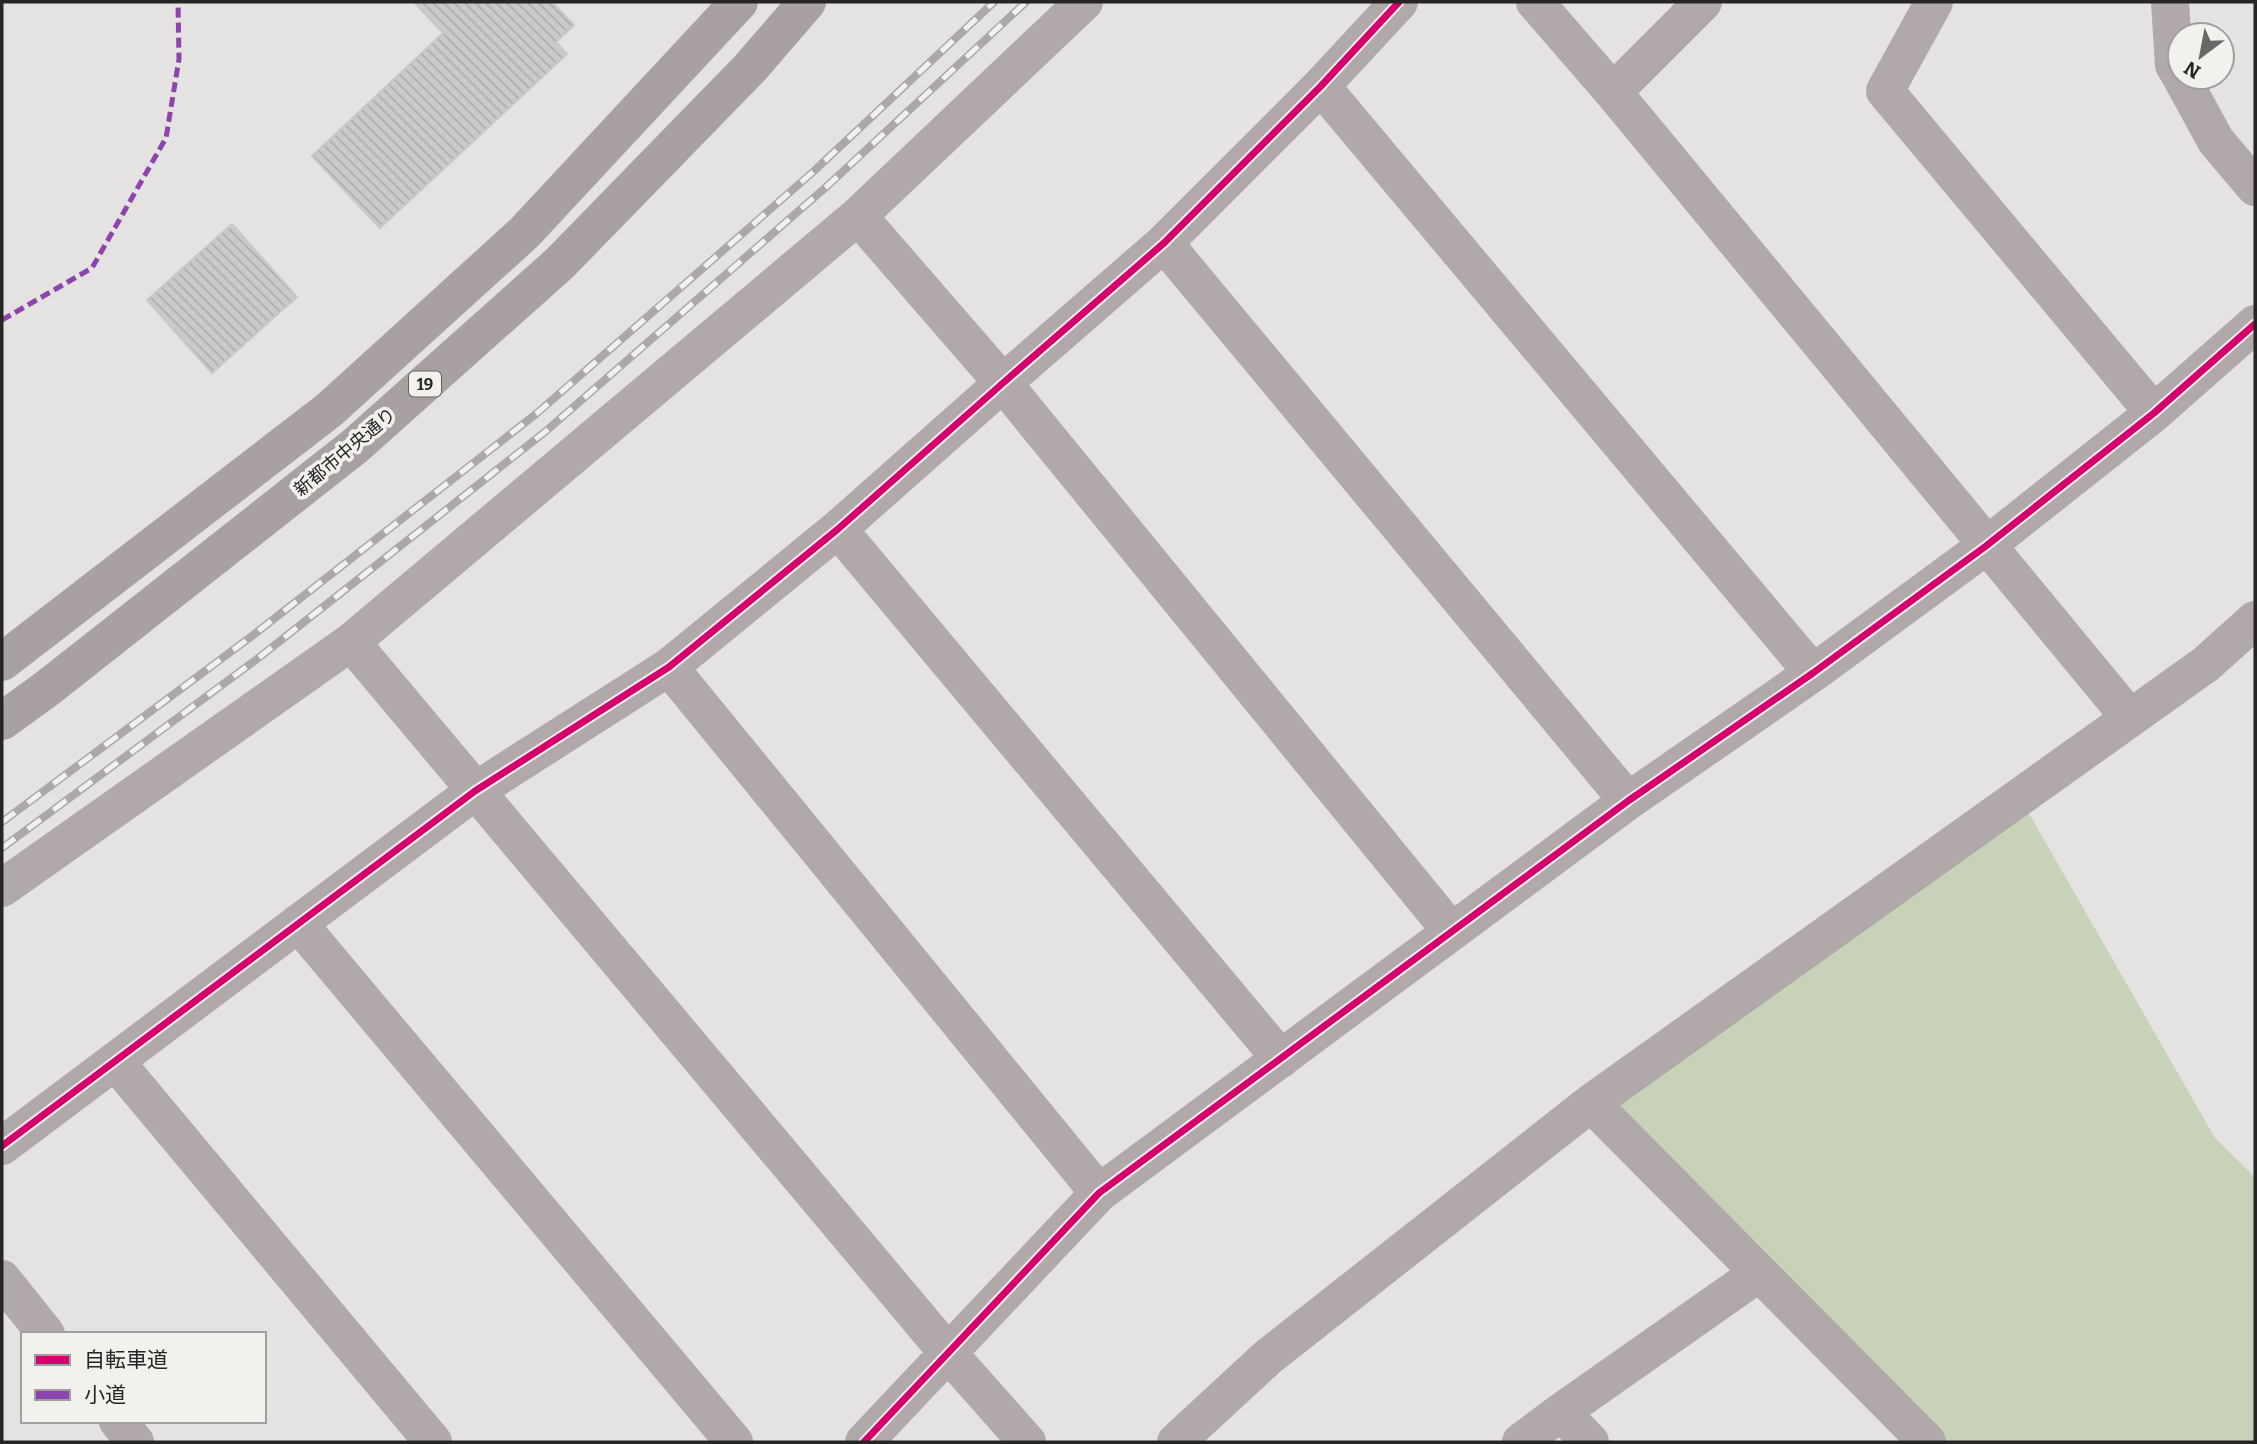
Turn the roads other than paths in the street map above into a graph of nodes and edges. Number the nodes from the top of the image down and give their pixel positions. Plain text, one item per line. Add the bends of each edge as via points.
1 (740, 2) edge
2 (807, 2) edge
3 (1084, 2) edge
4 (1399, 2) edge
5 (1535, 2) edge
6 (1703, 2) edge
7 (1934, 2) edge
8 (2170, 2) edge
9 (2171, 21) edge
10 (1321, 86) junction
11 (2189, 91) edge
12 (1613, 92) junction
13 (2255, 187) edge
14 (858, 216) junction
15 (1164, 243) junction
16 (2255, 324) edge
17 (1003, 383) junction
18 (2154, 413) junction
19 (838, 529) junction
20 (1986, 546) junction
21 (2255, 620) edge
22 (351, 642) junction
23 (2, 662) edge
24 (669, 667) junction
25 (1813, 673) junction
26 (2130, 718) junction
27 (2, 721) edge
28 (475, 791) junction
29 (1628, 801) junction
30 (2, 888) edge
31 (298, 923) junction
32 (1451, 931) junction
33 (1282, 1059) junction
34 (115, 1061) junction
35 (1591, 1103) junction
36 (2, 1146) edge
37 (1099, 1193) junction
38 (1759, 1273) junction
39 (2, 1279) edge
40 (44, 1332) edge
41 (948, 1353) junction
42 (1561, 1412) junction
43 (120, 1423) edge
44 (135, 1442) edge
45 (433, 1442) edge
46 (734, 1442) edge
47 (864, 1442) edge
48 (1027, 1442) edge
49 (1176, 1442) edge
50 (1521, 1442) edge
51 (1590, 1442) edge
52 (1927, 1442) edge

1 - 23 main road, 19 via 524,233 330,410
2 - 27 main road, 新都市中央通り / 19 via 750,68 560,263 355,446
3 - 14 street
4 - 10 street
5 - 12 street
6 - 12 street
7 - 18 street via 1885,91
8 - 9 street
10 - 15 street
10 - 25 street
11 - 13 street via 2216,141
12 - 20 street
14 - 17 street
14 - 22 street
15 - 17 street
15 - 29 street
16 - 18 street
17 - 19 street
17 - 32 street
18 - 20 street
19 - 24 street
19 - 33 street
20 - 25 street
20 - 26 street
21 - 26 street via 2206,664
22 - 28 street
22 - 30 street
24 - 28 street
24 - 37 street
25 - 29 street
26 - 35 street
28 - 31 street
28 - 41 street
29 - 32 street
31 - 34 street
31 - 46 street
32 - 33 street
33 - 37 street
34 - 36 street
34 - 45 street
35 - 38 street
35 - 49 street via 1268,1357
37 - 41 street
38 - 42 street
38 - 52 street
39 - 40 street
41 - 47 street
41 - 48 street
42 - 50 street
42 - 51 street
43 - 44 street

